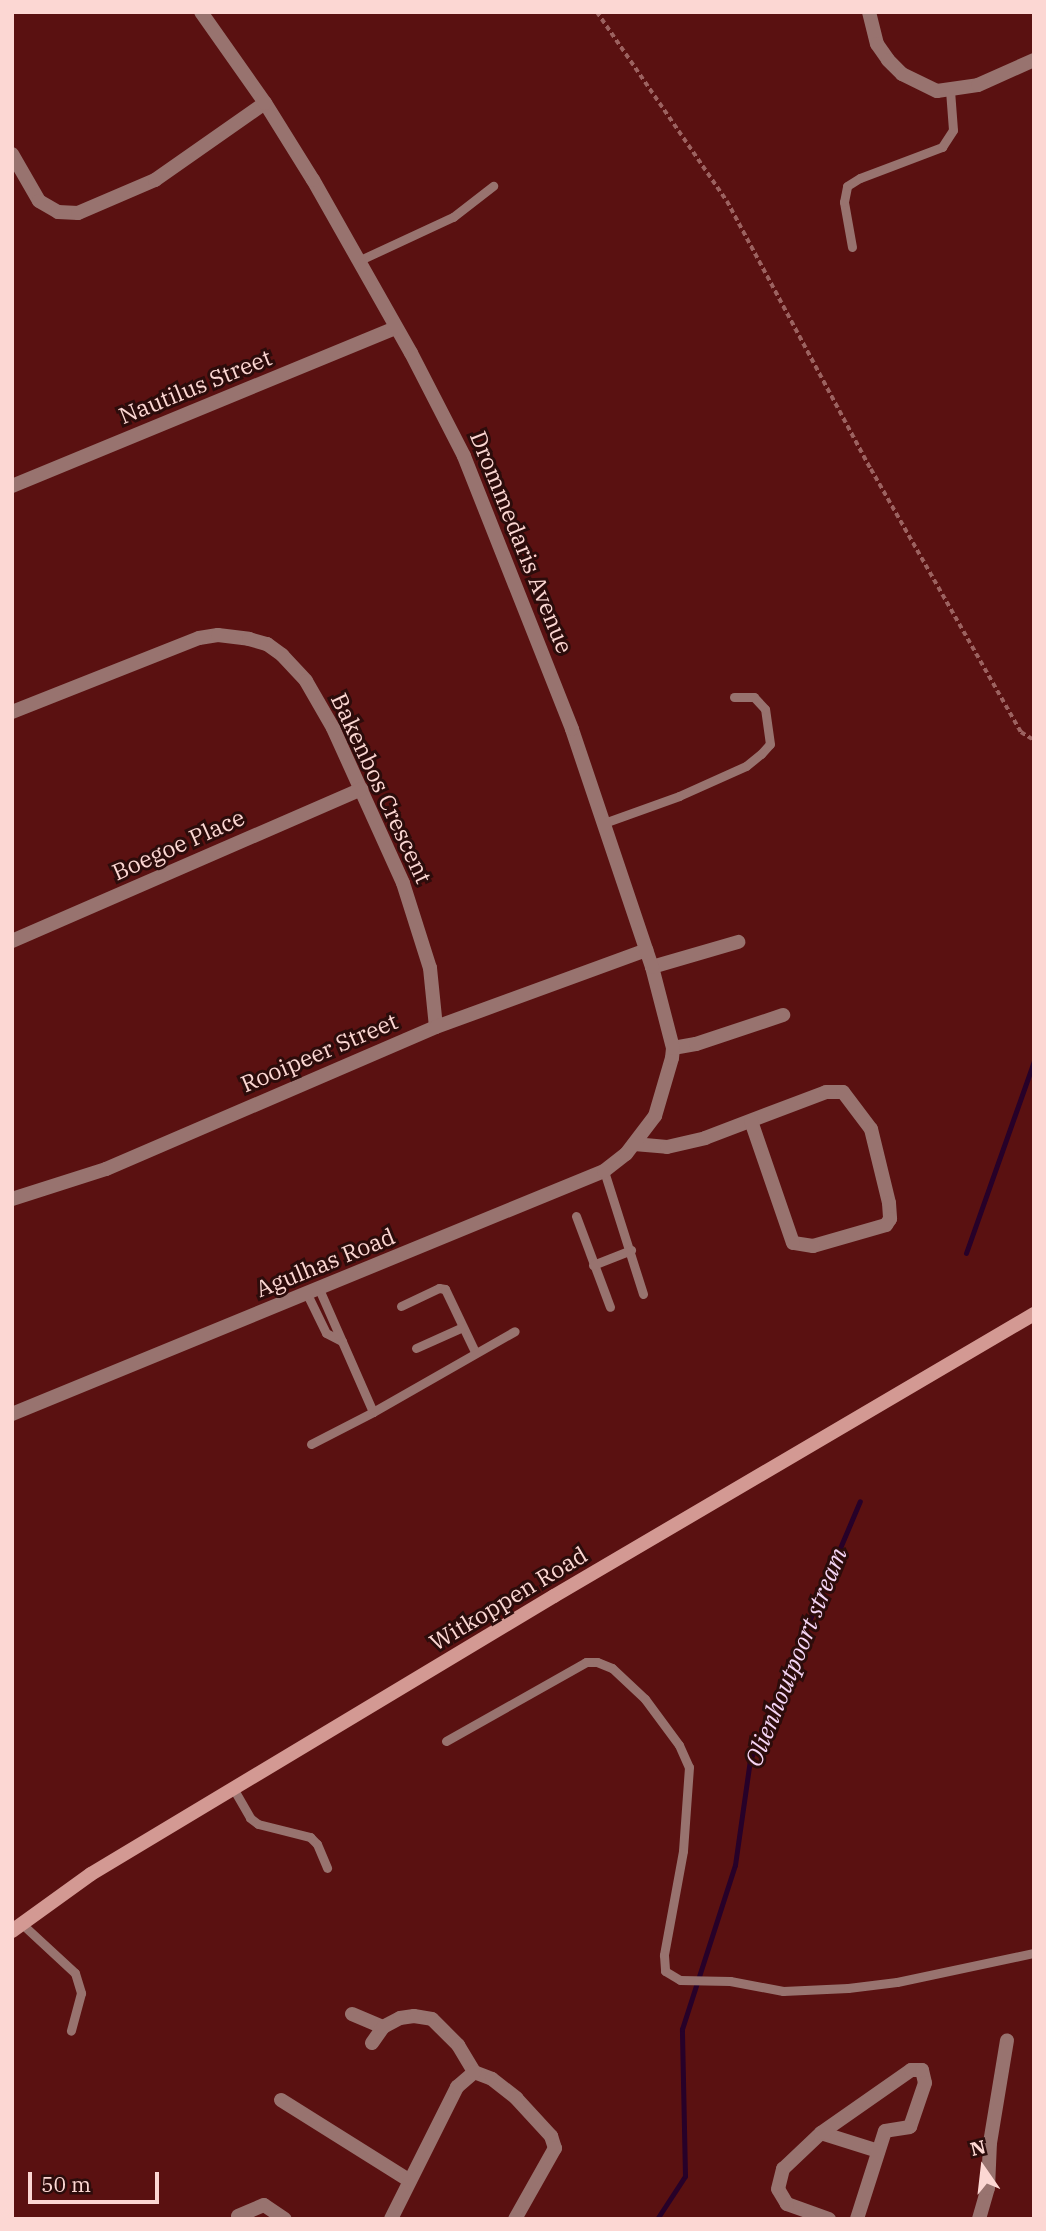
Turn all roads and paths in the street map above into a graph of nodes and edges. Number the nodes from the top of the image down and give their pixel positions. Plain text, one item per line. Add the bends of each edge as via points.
1 (201, 12) edge
2 (597, 12) edge
3 (869, 12) edge
4 (1034, 60) edge
5 (950, 90) junction
6 (265, 103) junction
7 (12, 154) edge
8 (493, 186) dead end
9 (852, 247) dead end
10 (358, 261) junction
11 (395, 328) junction
12 (12, 486) edge
13 (734, 697) dead end
14 (12, 712) edge
15 (1034, 740) edge
16 (361, 789) junction
17 (604, 823) junction
18 (12, 941) edge
19 (738, 942) dead end
20 (646, 950) junction
21 (652, 967) junction
22 (783, 1015) dead end
23 (436, 1027) junction
24 (673, 1048) junction
25 (751, 1121) junction
26 (639, 1139) junction
27 (604, 1171) junction
28 (12, 1199) edge
29 (576, 1216) dead end
30 (631, 1250) junction
31 (593, 1265) junction
32 (313, 1291) junction
33 (643, 1294) dead end
34 (401, 1306) dead end
35 (610, 1307) dead end
36 (1034, 1314) edge
37 (463, 1327) junction
38 (515, 1331) dead end
39 (416, 1348) dead end
40 (475, 1352) junction
41 (373, 1412) junction
42 (12, 1414) edge
43 (311, 1444) dead end
44 (446, 1741) dead end
45 (233, 1788) junction
46 (327, 1868) dead end
47 (17, 1928) edge
48 (1034, 1952) edge
49 (352, 2014) dead end
50 (383, 2027) junction
51 (71, 2031) dead end
52 (1007, 2040) dead end
53 (372, 2043) dead end
54 (474, 2072) junction
55 (281, 2100) dead end
56 (821, 2133) junction
57 (878, 2151) junction
58 (410, 2181) junction
59 (237, 2216) dead end
60 (285, 2219) edge
61 (391, 2219) edge
62 (515, 2219) edge
63 (829, 2219) edge
64 (857, 2219) edge
65 (979, 2219) edge

1 - 6 street, Drommedaris Avenue
2 - 15 path via 727,201 878,481 1021,732
3 - 5 street via 877,44 895,67 927,87
4 - 5 street via 978,85
5 - 9 lane via 953,130 942,147 847,186 844,202
6 - 7 street via 155,180 78,213 58,212 39,201
6 - 10 street, Drommedaris Avenue
8 - 10 lane via 453,217
10 - 11 street, Drommedaris Avenue
11 - 12 street, Nautilus Street
11 - 17 street, Drommedaris Avenue via 469,469 564,707
13 - 17 lane via 754,697 765,709 770,744 761,754 746,766 679,796
14 - 16 street, Bakenbos Crescent via 181,643 218,635 249,639 282,655 306,681
16 - 18 street, Boegoe Place
16 - 23 street, Bakenbos Crescent via 415,919 430,968
17 - 20 street, Drommedaris Avenue
19 - 21 street
20 - 21 street, Drommedaris Avenue
20 - 23 street, Rooipeer Street
21 - 24 street, Drommedaris Avenue
22 - 24 street
23 - 28 street, Rooipeer Street via 106,1169
24 - 26 street, Drommedaris Avenue via 664,1093
25 - 25 street via 826,1092 843,1092 872,1129 889,1203 886,1225 813,1246 793,1242
25 - 26 street via 667,1147
26 - 27 street, Agulhas Road
27 - 30 lane
27 - 32 street, Agulhas Road
29 - 31 lane
30 - 31 lane
30 - 33 lane
31 - 35 lane
32 - 41 lane via 326,1333 342,1341
32 - 42 street, Agulhas Road
34 - 37 lane via 442,1288
36 - 45 main road, Witkoppen Road
37 - 39 lane
37 - 40 lane
38 - 40 lane
40 - 41 lane
41 - 43 lane
44 - 48 lane via 586,1662 604,1664 624,1678 659,1714 689,1767 683,1852 664,1965 670,1976 783,1991 848,1988
45 - 46 lane via 258,1824 310,1837
45 - 47 main road, Witkoppen Road via 75,1884
47 - 51 lane via 75,1973 80,1993
49 - 50 street
50 - 53 street
50 - 54 street via 400,2018 432,2019 458,2045
52 - 65 street via 990,2143 988,2188
54 - 58 street via 457,2087
54 - 62 street via 516,2098 555,2142
55 - 58 street
56 - 57 street
56 - 57 street via 911,2070 922,2070 925,2083 910,2127 888,2129
56 - 63 street via 783,2169 778,2189 787,2204
57 - 64 street
58 - 61 street
59 - 60 street via 264,2205

